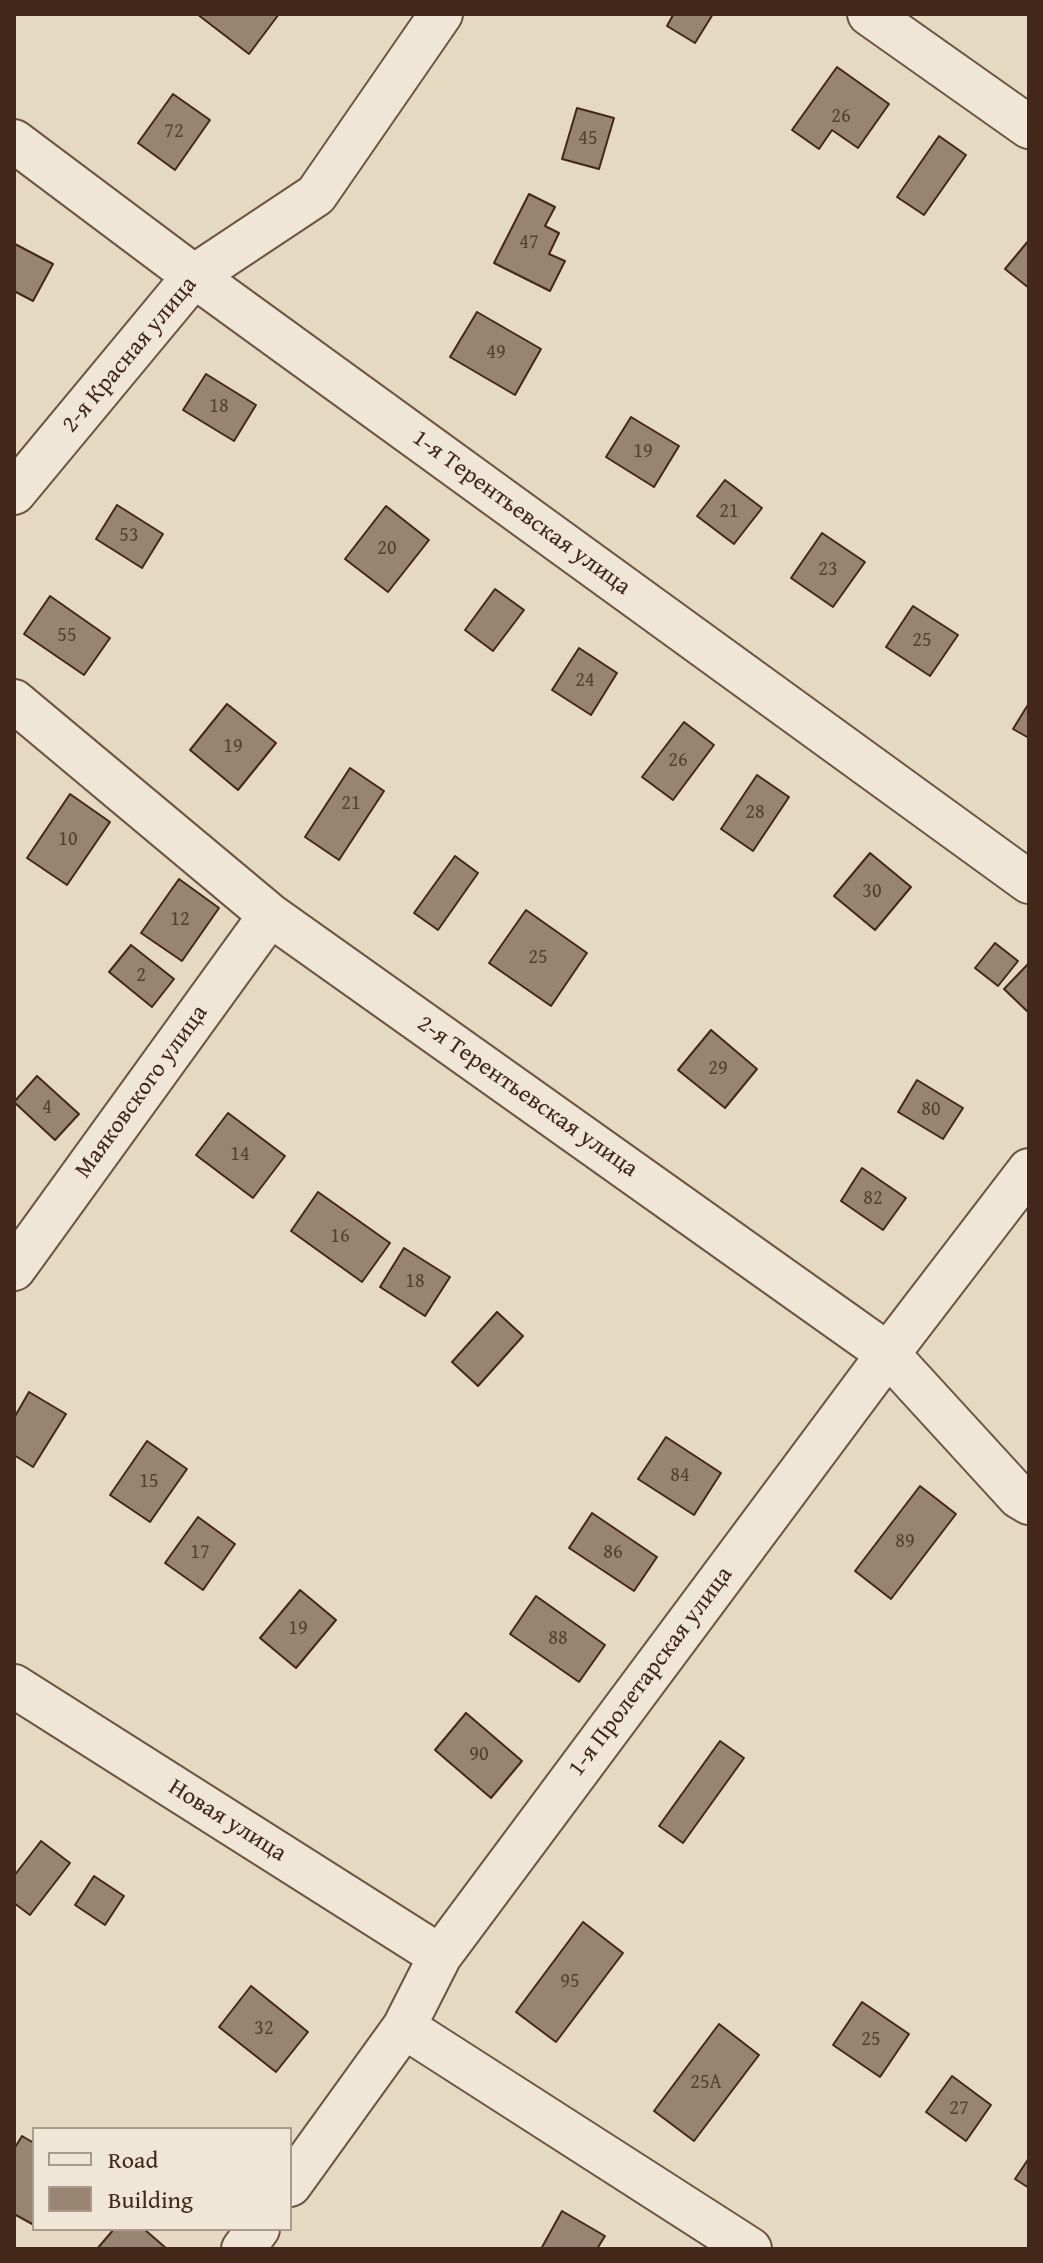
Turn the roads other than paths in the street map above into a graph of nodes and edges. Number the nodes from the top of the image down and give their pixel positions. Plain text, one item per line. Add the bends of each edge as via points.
1 (441, 14) edge
2 (869, 14) edge
3 (1029, 127) edge
4 (14, 141) edge
5 (194, 276) junction
6 (14, 493) edge
7 (14, 701) edge
8 (1029, 882) edge
9 (270, 915) junction
10 (1029, 1170) edge
11 (14, 1269) edge
12 (888, 1354) junction
13 (1029, 1503) edge
14 (14, 1686) edge
15 (440, 1956) junction
16 (404, 2027) junction
17 (292, 2182) edge
18 (256, 2231) edge
19 (243, 2249) edge
20 (750, 2249) edge

1 - 5 street, 2-я Красная улица via 316,195
2 - 3 street
4 - 5 street, 1-я Терентьевская улица
5 - 6 street, 2-я Красная улица
5 - 8 street, 1-я Терентьевская улица
7 - 9 street, 2-я Терентьевская улица
9 - 11 street, Маяковского улица
9 - 12 street, 2-я Терентьевская улица
10 - 12 street, 1-я Пролетарская улица
12 - 13 street, 2-я Терентьевская улица
12 - 15 street, 1-я Пролетарская улица
14 - 15 street, Новая улица
15 - 16 street, 1-я Пролетарская улица
16 - 17 street, 1-я Пролетарская улица
16 - 20 street
18 - 19 street

